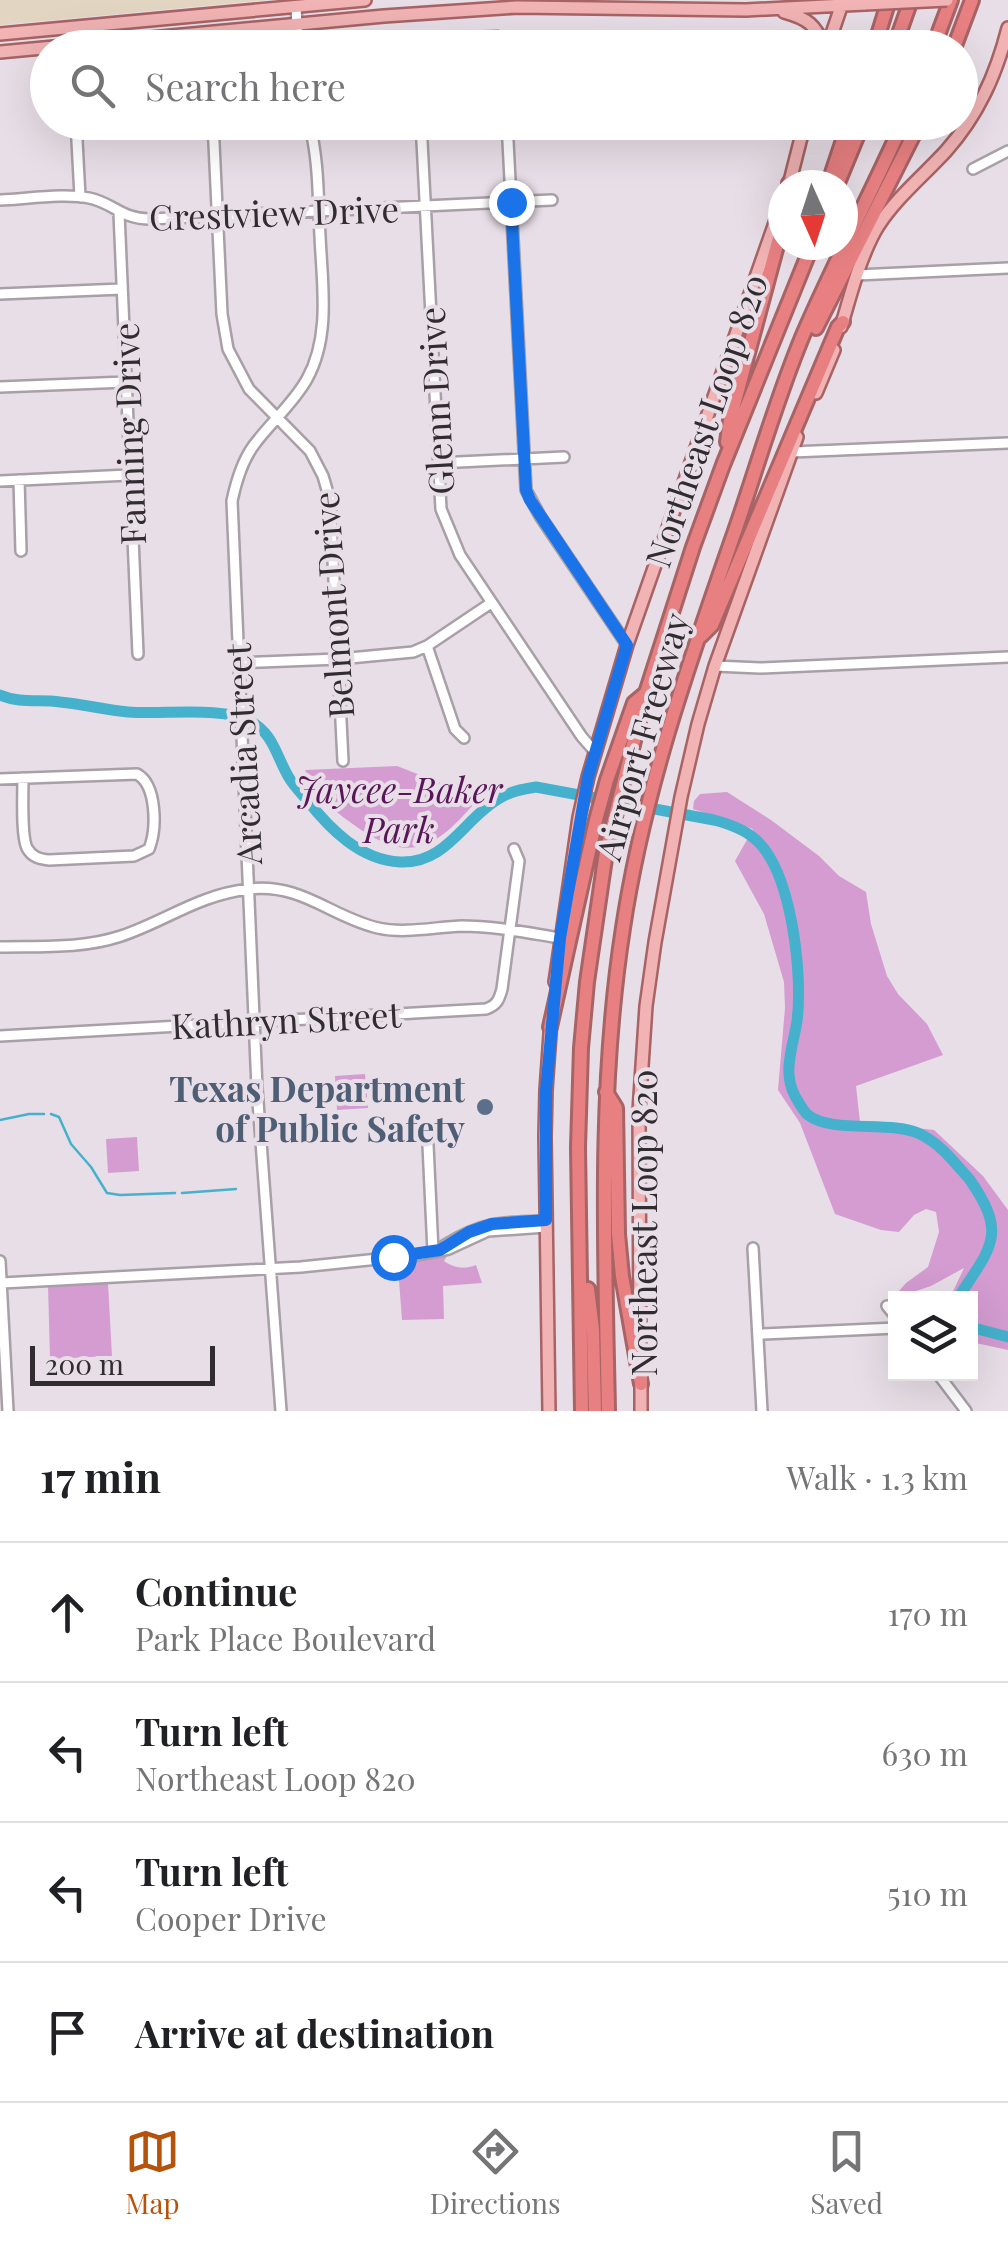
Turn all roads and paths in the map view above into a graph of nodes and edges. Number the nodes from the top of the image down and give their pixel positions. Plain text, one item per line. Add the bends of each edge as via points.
1 (365, 0) edge
2 (890, 0) edge
3 (911, 0) edge
4 (949, 0) edge
5 (972, 0) edge
6 (842, 3) edge
7 (296, 6) junction
8 (775, 10) junction
9 (297, 24) junction
10 (73, 28) joint
11 (1008, 28) edge
12 (49, 30) edge
13 (231, 30) edge
14 (297, 30) edge
15 (817, 30) edge
16 (832, 30) edge
17 (880, 30) edge
18 (900, 30) edge
19 (939, 30) edge
20 (961, 30) edge
21 (30, 32) edge
22 (0, 34) edge
23 (30, 50) edge
24 (0, 52) edge
25 (978, 108) edge
26 (77, 140) edge
27 (214, 140) edge
28 (312, 140) edge
29 (421, 140) edge
30 (508, 140) edge
31 (800, 140) edge
32 (843, 140) edge
33 (856, 140) edge
34 (893, 140) edge
35 (911, 140) edge
36 (955, 140) edge
37 (1008, 151) edge
38 (792, 170) edge
39 (833, 170) edge
40 (843, 170) edge
41 (973, 170) dead end
42 (80, 197) junction
43 (0, 200) edge
44 (552, 200) dead end
45 (511, 202) junction
46 (426, 206) junction
47 (319, 211) junction
48 (120, 213) junction
49 (217, 216) junction
50 (768, 243) edge
51 (773, 260) edge
52 (805, 260) edge
53 (1008, 268) edge
54 (857, 275) junction
55 (122, 289) junction
56 (0, 294) edge
57 (843, 322) junction
58 (802, 338) junction
59 (126, 382) junction
60 (0, 388) edge
61 (278, 417) junction
62 (1008, 442) edge
63 (792, 452) junction
64 (564, 457) dead end
65 (523, 460) junction
66 (438, 463) junction
67 (723, 464) junction
68 (129, 475) junction
69 (19, 480) junction
70 (0, 481) edge
71 (21, 552) dead end
72 (491, 604) junction
73 (696, 642) junction
74 (627, 645) junction
75 (427, 646) junction
76 (138, 654) dead end
77 (1008, 657) edge
78 (339, 659) junction
79 (238, 663) junction
80 (716, 666) junction
81 (646, 693) junction
82 (464, 738) dead end
83 (596, 753) junction
84 (343, 761) dead end
85 (23, 778) junction
86 (0, 779) edge
87 (514, 848) dead end
88 (248, 890) junction
89 (510, 930) junction
90 (560, 938) junction
91 (0, 947) edge
92 (254, 1021) junction
93 (550, 1027) junction
94 (0, 1036) edge
95 (606, 1092) junction
96 (428, 1145) dead end
97 (546, 1224) junction
98 (580, 1237) junction
99 (752, 1248) dead end
100 (436, 1251) junction
101 (0, 1261) edge
102 (271, 1269) junction
103 (2, 1283) edge
104 (888, 1328) edge
105 (763, 1334) dead end
106 (943, 1381) edge
107 (641, 1384) junction
108 (8, 1411) edge
109 (281, 1411) edge
110 (548, 1411) edge
111 (582, 1411) edge
112 (596, 1411) edge
113 (608, 1411) edge
114 (641, 1411) edge
115 (762, 1411) edge
116 (966, 1411) edge

1 - 7 main road
2 - 17 highway
3 - 18 highway
4 - 6 main road, bridge
4 - 19 highway
5 - 20 highway
6 - 8 main road
6 - 16 main road
7 - 9 street
7 - 10 main road
8 - 9 main road via 517,7
8 - 15 main road via 800,16
9 - 13 main road
9 - 14 street
10 - 12 main road
11 - 25 main road, Northeast Loop 820
21 - 22 main road
23 - 24 main road
26 - 42 street
27 - 49 street, Belmont Drive
28 - 47 street, Arcadia Street
29 - 46 street, Glenn Drive
30 - 45 street
31 - 38 main road
32 - 39 highway
33 - 40 highway
34 - 58 highway
35 - 58 highway, Airport Freeway via 815,329
36 - 54 main road, Northeast Loop 820 via 886,214
37 - 41 street
42 - 43 street, Crestview Drive
42 - 48 street, Crestview Drive
44 - 45 street, Crestview Drive
45 - 46 street, Crestview Drive
45 - 65 street
46 - 47 street, Crestview Drive
46 - 66 street, Glenn Drive
47 - 49 street, Crestview Drive
47 - 61 street, Arcadia Street via 321,338 309,376
48 - 49 street, Crestview Drive via 142,219
48 - 55 street, Fanning Drive
49 - 61 street, Belmont Drive via 228,349 250,389
50 - 74 main road, Northeast Loop 820
51 - 67 highway
52 - 67 highway, Airport Freeway
53 - 54 street
54 - 57 main road, Northeast Loop 820
55 - 56 street
55 - 59 street, Fanning Drive
57 - 63 main road, Northeast Loop 820
57 - 73 highway via 712,625
58 - 73 highway, Airport Freeway
59 - 60 street
59 - 68 street, Fanning Drive
61 - 78 street, Belmont Drive via 310,452 330,500
61 - 79 street, Arcadia Street via 252,447 232,501
62 - 63 street
63 - 80 main road, Northeast Loop 820
64 - 65 street
65 - 66 street
65 - 74 street via 530,500
66 - 72 street, Glenn Drive via 444,520
67 - 81 highway, Airport Freeway
68 - 69 street
68 - 76 street, Fanning Drive
69 - 70 street
69 - 71 street
72 - 75 street
72 - 83 street, Glenn Drive
73 - 95 highway, Airport Freeway via 642,830 623,926
74 - 83 main road, Northeast Loop 820
75 - 78 street
75 - 82 street
77 - 80 street
78 - 79 street
78 - 84 street, Belmont Drive
79 - 88 street, Arcadia Street
80 - 107 main road, Northeast Loop 820 via 680,797 654,942 641,1072
81 - 93 highway via 634,702 607,780
81 - 98 highway, Airport Freeway via 600,885 581,1048
83 - 90 main road, Northeast Loop 820
85 - 85 street via 26,844 44,860 134,856 152,843 152,793 137,774
85 - 86 street
87 - 89 street, Kathryn Street
88 - 89 street via 290,891 380,929
88 - 91 street via 211,897 115,938
88 - 92 street, Arcadia Street
89 - 90 street
89 - 92 street, Kathryn Street via 500,999 486,1008
90 - 93 main road, Northeast Loop 820
92 - 94 street, Kathryn Street
92 - 102 street, Arcadia Street
93 - 97 main road, Northeast Loop 820
95 - 107 highway via 616,1108 618,1234
95 - 113 highway, Airport Freeway
96 - 100 street
97 - 100 street via 492,1224
97 - 110 main road, Northeast Loop 820
98 - 111 highway, Airport Freeway
98 - 112 highway
99 - 115 street
100 - 102 street
101 - 103 street
102 - 103 street
102 - 109 street, Arcadia Street
103 - 108 street
104 - 105 street
106 - 116 street
107 - 114 main road, Northeast Loop 820

